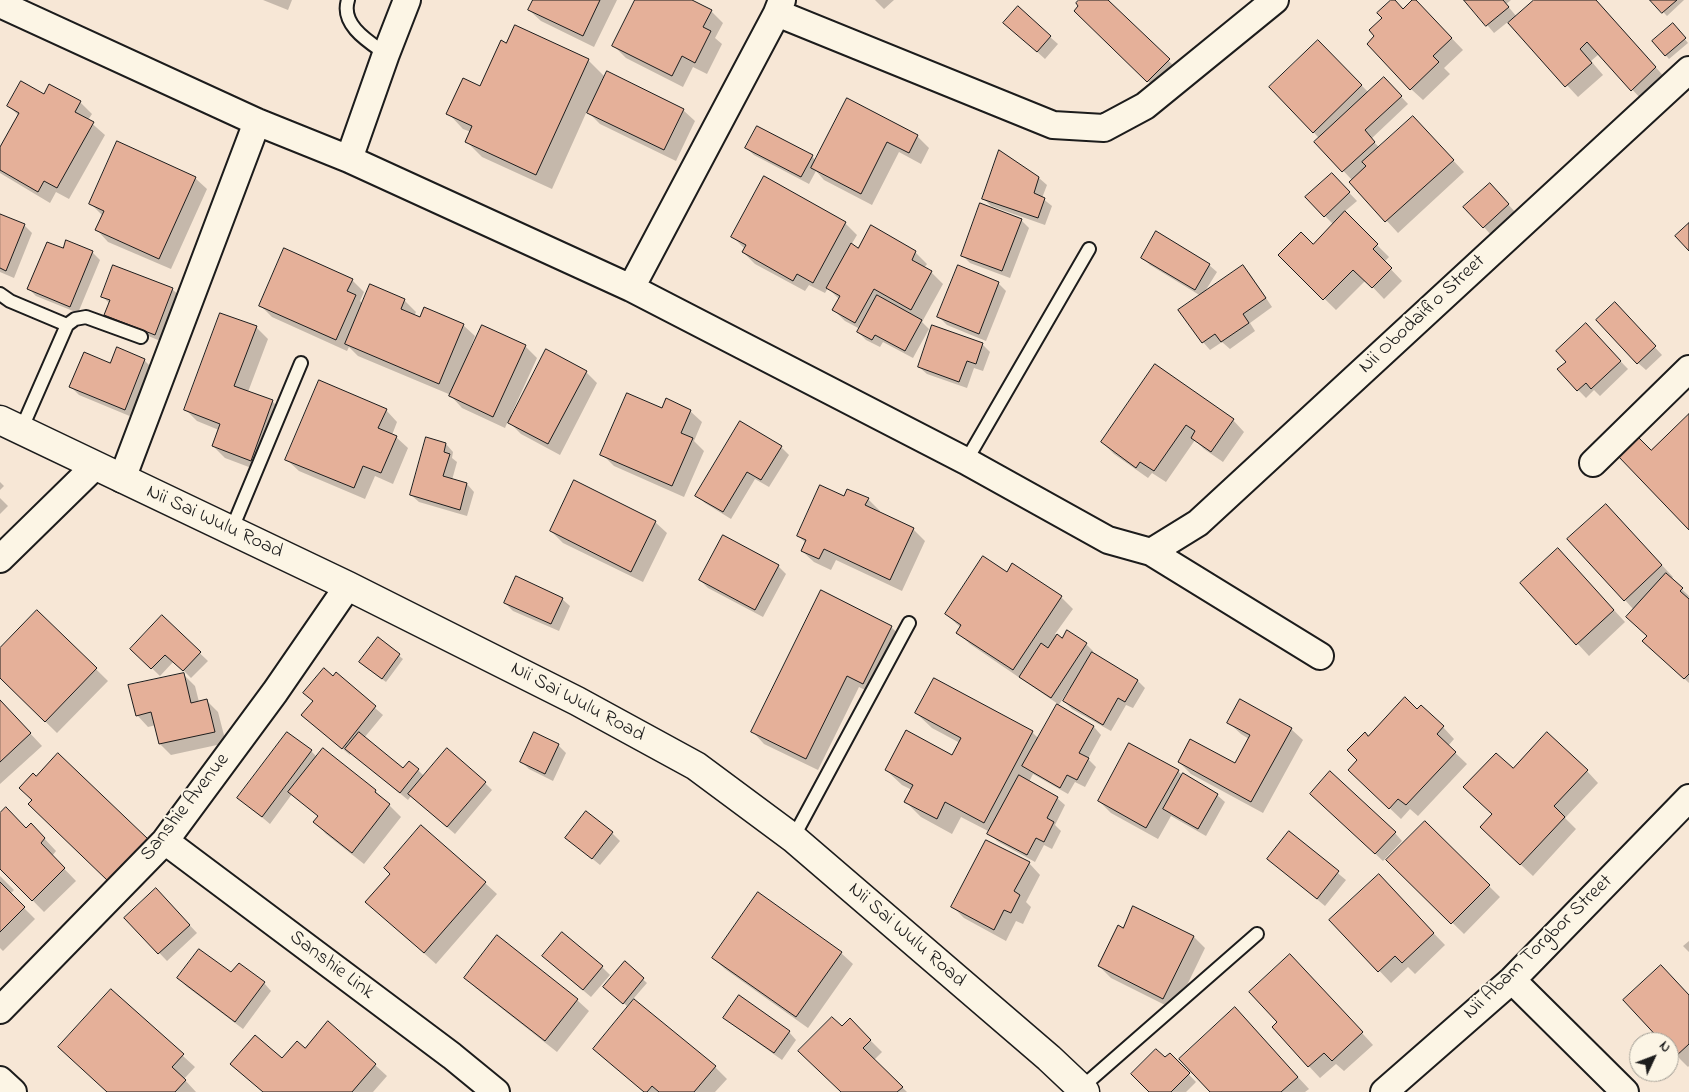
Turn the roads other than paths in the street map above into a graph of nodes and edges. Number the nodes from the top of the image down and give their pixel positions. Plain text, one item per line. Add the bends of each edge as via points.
1 (348, 0) edge
2 (408, 0) edge
3 (1276, 0) edge
4 (0, 4) edge
5 (780, 6) edge
6 (386, 54) junction
7 (1689, 70) edge
8 (257, 122) junction
9 (349, 159) junction
10 (1089, 249) dead end
11 (631, 288) junction
12 (0, 294) edge
13 (67, 325) junction
14 (141, 337) dead end
15 (301, 363) dead end
16 (1689, 369) edge
17 (11, 425) edge
18 (966, 461) junction
19 (1592, 463) dead end
20 (94, 466) junction
21 (122, 479) junction
22 (232, 532) junction
23 (1151, 552) junction
24 (0, 559) edge
25 (348, 586) junction
26 (909, 623) dead end
27 (1320, 656) dead end
28 (1689, 798) edge
29 (793, 838) junction
30 (165, 841) junction
31 (1257, 934) dead end
32 (1512, 980) junction
33 (0, 1010) edge
34 (0, 1080) edge
35 (1083, 1090) edge
36 (13, 1092) edge
37 (496, 1092) edge
38 (1384, 1092) edge
39 (1625, 1092) edge

1 - 6 lane via 350,21 360,34
2 - 6 street
3 - 5 street via 1145,106 1104,128 1053,125
4 - 8 street
5 - 11 street
6 - 9 street
7 - 23 street, Nii Obodaifio Street via 1198,523
8 - 9 street
8 - 21 street
9 - 11 street
10 - 18 lane
11 - 18 street
12 - 13 lane
13 - 14 lane via 86,317
13 - 17 lane
15 - 22 lane
16 - 19 street
17 - 20 street, Nii Sai Wulu Road
18 - 23 street via 1108,540
20 - 21 street, Nii Sai Wulu Road
20 - 24 street
21 - 22 street, Nii Sai Wulu Road
22 - 25 street, Nii Sai Wulu Road
23 - 27 street
25 - 29 street, Nii Sai Wulu Road via 577,701 696,766
25 - 30 street, Sanshie Avenue
26 - 29 lane
28 - 32 street, Nii Abam Torgbor Street
29 - 35 street, Nii Sai Wulu Road
30 - 33 street, Sanshie Avenue
30 - 37 street, Sanshie Link
31 - 35 lane
32 - 38 street, Nii Abam Torgbor Street
32 - 39 street
34 - 36 street

